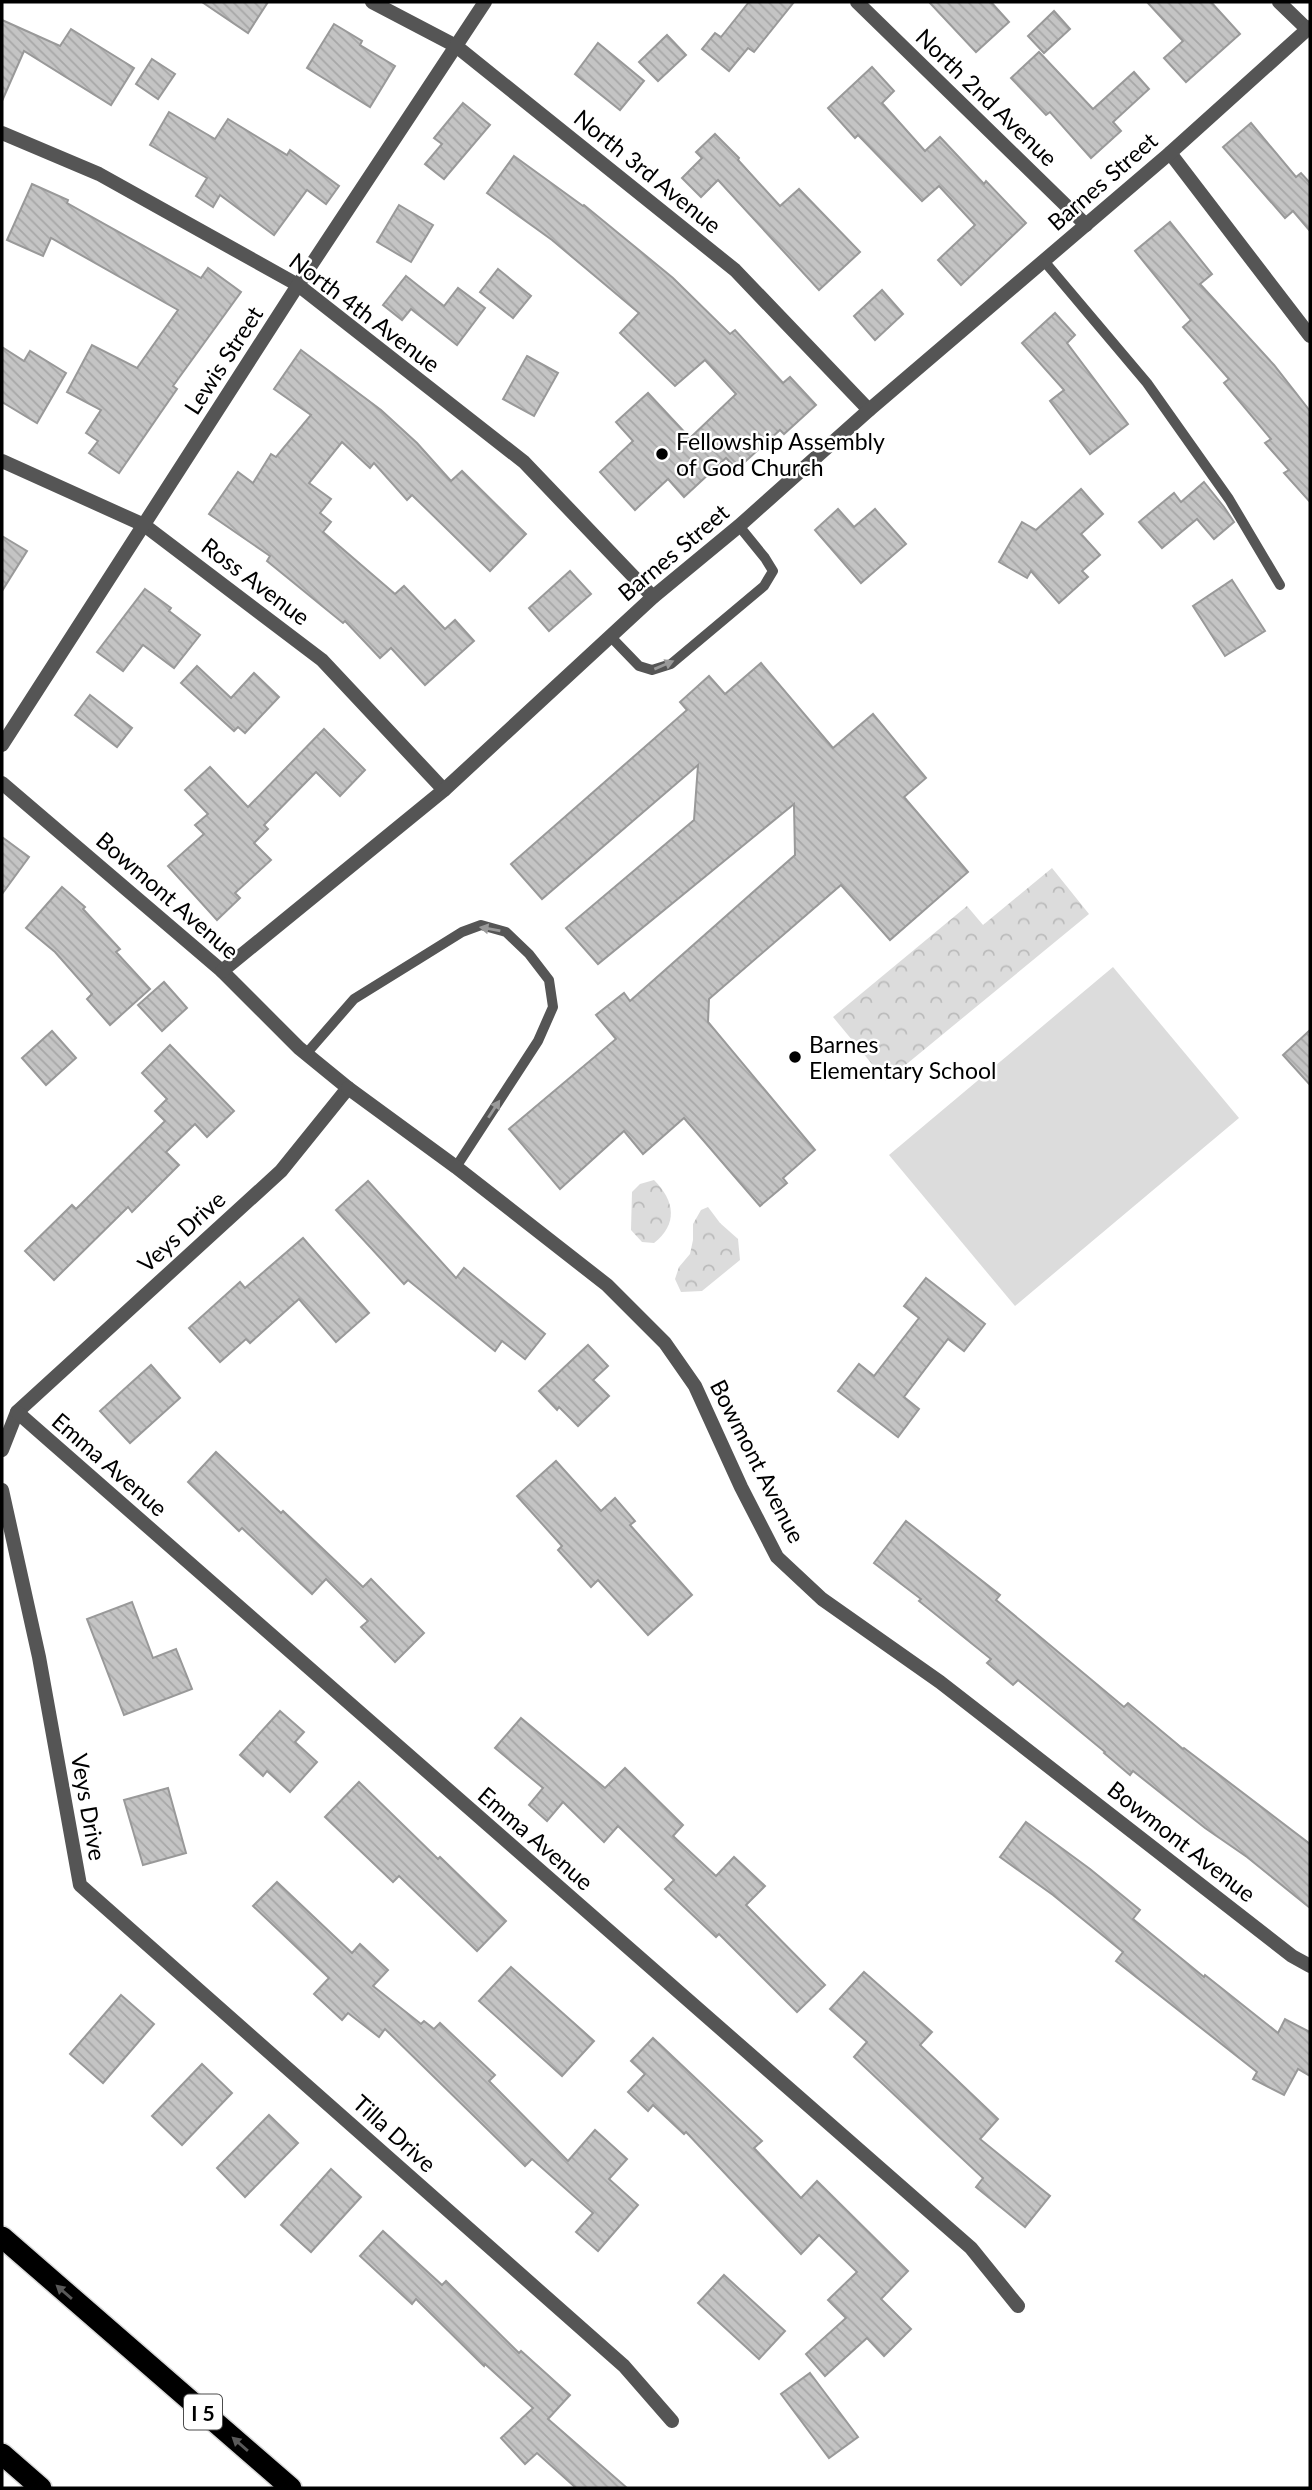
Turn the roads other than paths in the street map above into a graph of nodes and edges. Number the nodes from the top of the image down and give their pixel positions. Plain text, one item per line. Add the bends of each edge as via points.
1 (372, 2) edge
2 (485, 2) edge
3 (857, 2) edge
4 (1279, 2) edge
5 (1309, 28) edge
6 (456, 46) junction
7 (2, 133) edge
8 (1170, 153) junction
9 (1086, 225) junction
10 (1044, 261) junction
11 (298, 285) junction
12 (1310, 336) edge
13 (869, 410) junction
14 (2, 461) edge
15 (144, 525) junction
16 (739, 526) junction
17 (1280, 585) dead end
18 (653, 597) junction
19 (610, 636) junction
20 (2, 745) edge
21 (2, 783) edge
22 (444, 790) junction
23 (222, 971) junction
24 (302, 1051) junction
25 (348, 1088) junction
26 (457, 1167) junction
27 (17, 1412) junction
28 (2, 1450) edge
29 (2, 1490) edge
30 (80, 1885) joint
31 (1310, 1966) edge
32 (2, 2237) edge
33 (1018, 2306) dead end
34 (672, 2421) dead end
35 (2, 2454) edge
36 (41, 2488) edge
37 (291, 2488) edge

1 - 6 street, North 3rd Avenue
2 - 6 street, Lewis Street
3 - 9 street, North 2nd Avenue
4 - 5 street
5 - 8 street, Barnes Street
6 - 11 street, Lewis Street
6 - 13 street, North 3rd Avenue via 735,270
7 - 11 street, North 4th Avenue via 99,174
8 - 9 street, Barnes Street
8 - 12 street
9 - 10 street, Barnes Street
10 - 13 street, Barnes Street
10 - 17 lane via 1147,383 1229,499
11 - 15 street, Lewis Street
11 - 18 street, North 4th Avenue via 524,462
13 - 16 street, Barnes Street
14 - 15 street, Ross Avenue
15 - 20 street, Lewis Street
15 - 22 street, Ross Avenue via 322,660
16 - 18 street, Barnes Street
19 -> 16 lane via 639,666 652,670 671,664 764,586 773,571
18 - 19 street, Barnes Street
19 - 22 street, Barnes Street
21 - 23 street, Bowmont Avenue
22 - 23 street, Barnes Street
23 - 24 street, Bowmont Avenue
24 - 25 street
26 -> 24 lane via 538,1041 553,1007 549,981 506,932 481,925 463,932 354,999
25 - 26 street, Bowmont Avenue
25 - 27 street, Veys Drive via 281,1171
26 - 31 street, Bowmont Avenue via 607,1285 665,1343 695,1385 777,1556 822,1599 940,1682
27 - 28 street, Veys Drive
27 - 33 street, Emma Avenue via 971,2248
29 - 30 street, Veys Drive
30 - 34 street, Tilla Drive via 624,2366
37 -> 32 highway, I 5
35 - 36 highway

